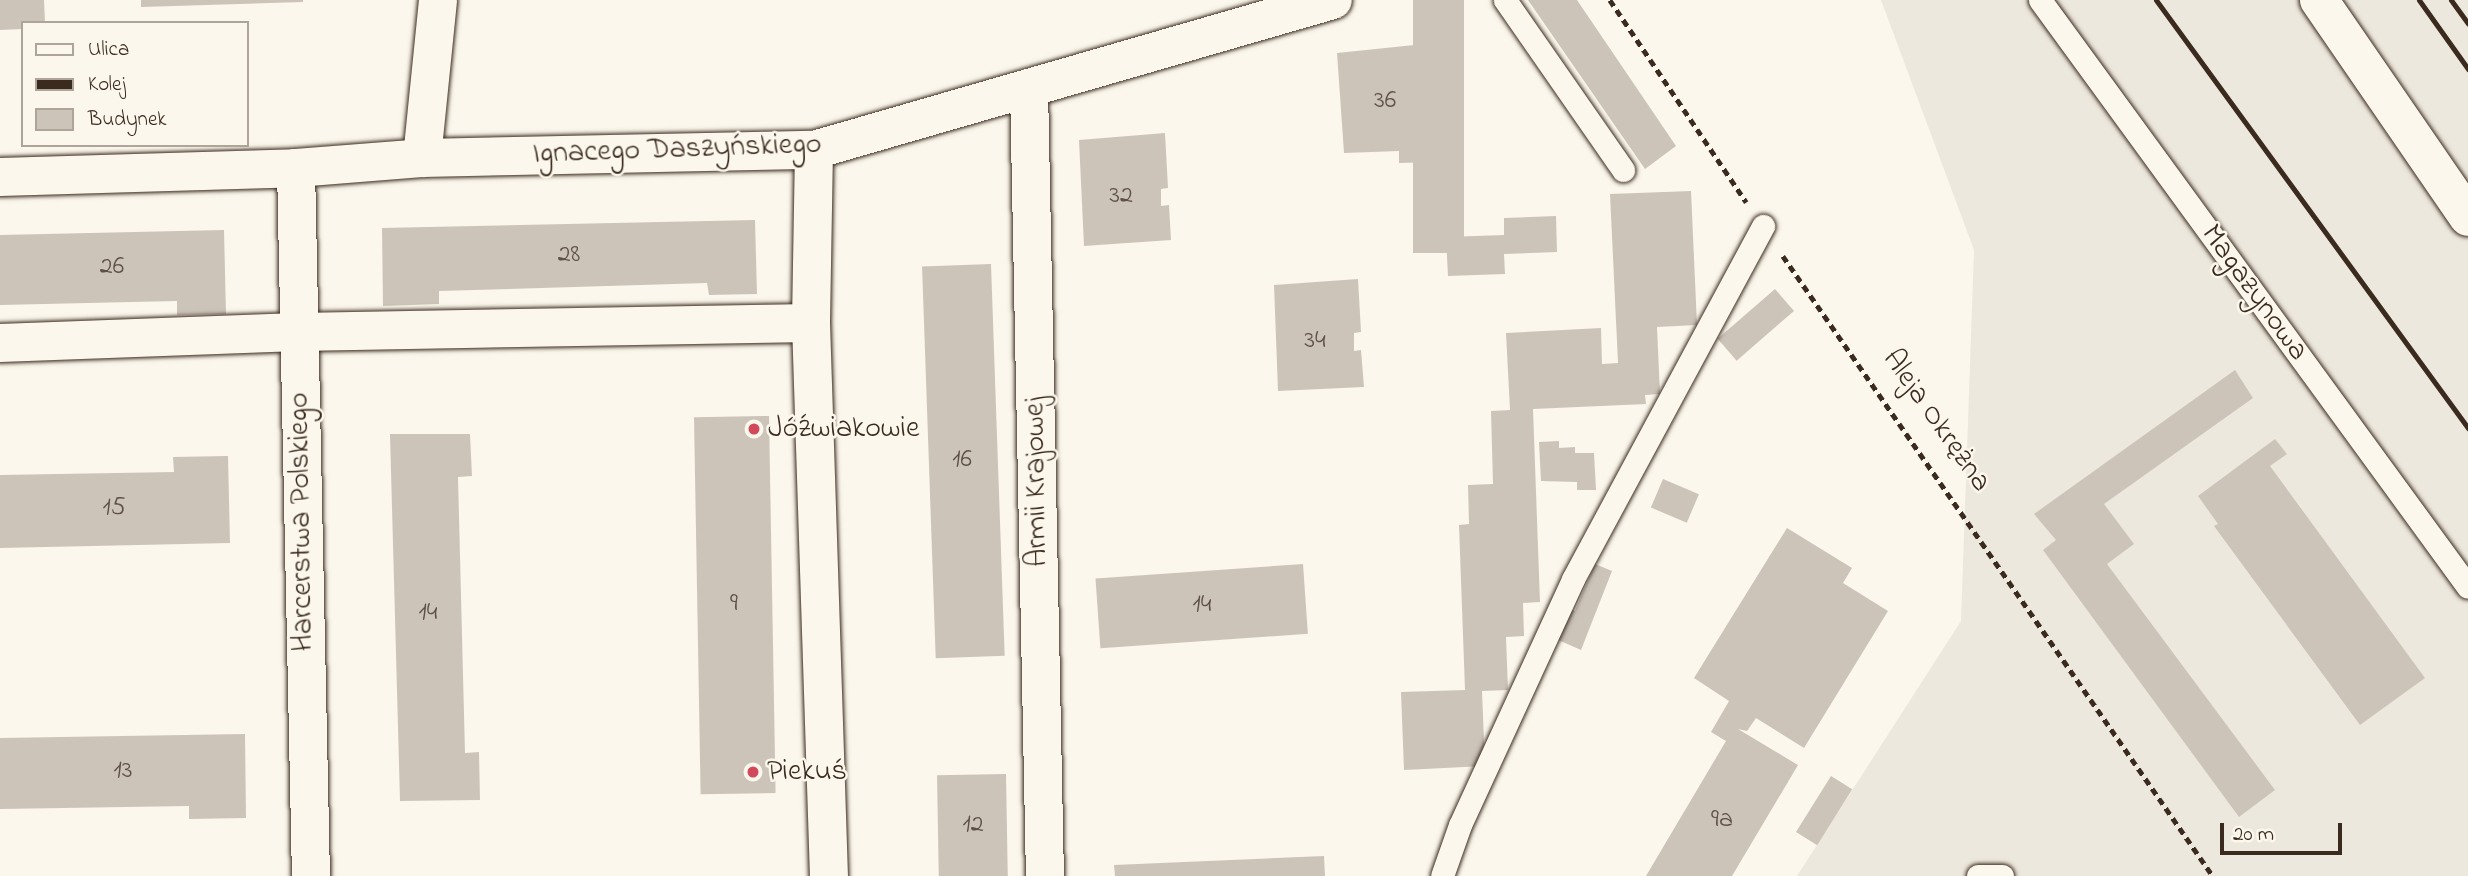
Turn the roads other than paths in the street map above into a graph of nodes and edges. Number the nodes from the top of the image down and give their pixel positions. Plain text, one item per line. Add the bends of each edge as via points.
1 (438, 0) edge
2 (1333, 0) edge
3 (1505, 0) edge
4 (2040, 0) edge
5 (2319, 0) edge
6 (1029, 88) junction
7 (814, 150) junction
8 (422, 158) junction
9 (296, 168) junction
10 (1623, 170) dead end
11 (0, 177) edge
12 (2468, 217) edge
13 (1763, 226) road end
14 (811, 323) junction
15 (298, 332) junction
16 (0, 343) edge
17 (2468, 587) edge
18 (311, 876) edge
19 (829, 876) edge
20 (1045, 876) edge
21 (1442, 876) edge
22 (1978, 876) edge
23 (2002, 876) edge

1 - 8 street
2 - 6 street, Ignacego Daszyńskiego
3 - 10 lane
4 - 17 lane, Magazynowa
5 - 12 street
6 - 7 street, Ignacego Daszyńskiego
6 - 20 street, Armii Krajowej
7 - 8 street, Ignacego Daszyńskiego
7 - 14 street
8 - 9 street, Ignacego Daszyńskiego
9 - 11 street, Ignacego Daszyńskiego
9 - 15 street, Harcerstwa Polskiego
13 - 21 lane via 1573,579 1460,825
14 - 15 street
14 - 19 street
15 - 16 street
15 - 18 street, Harcerstwa Polskiego
22 - 23 lane

